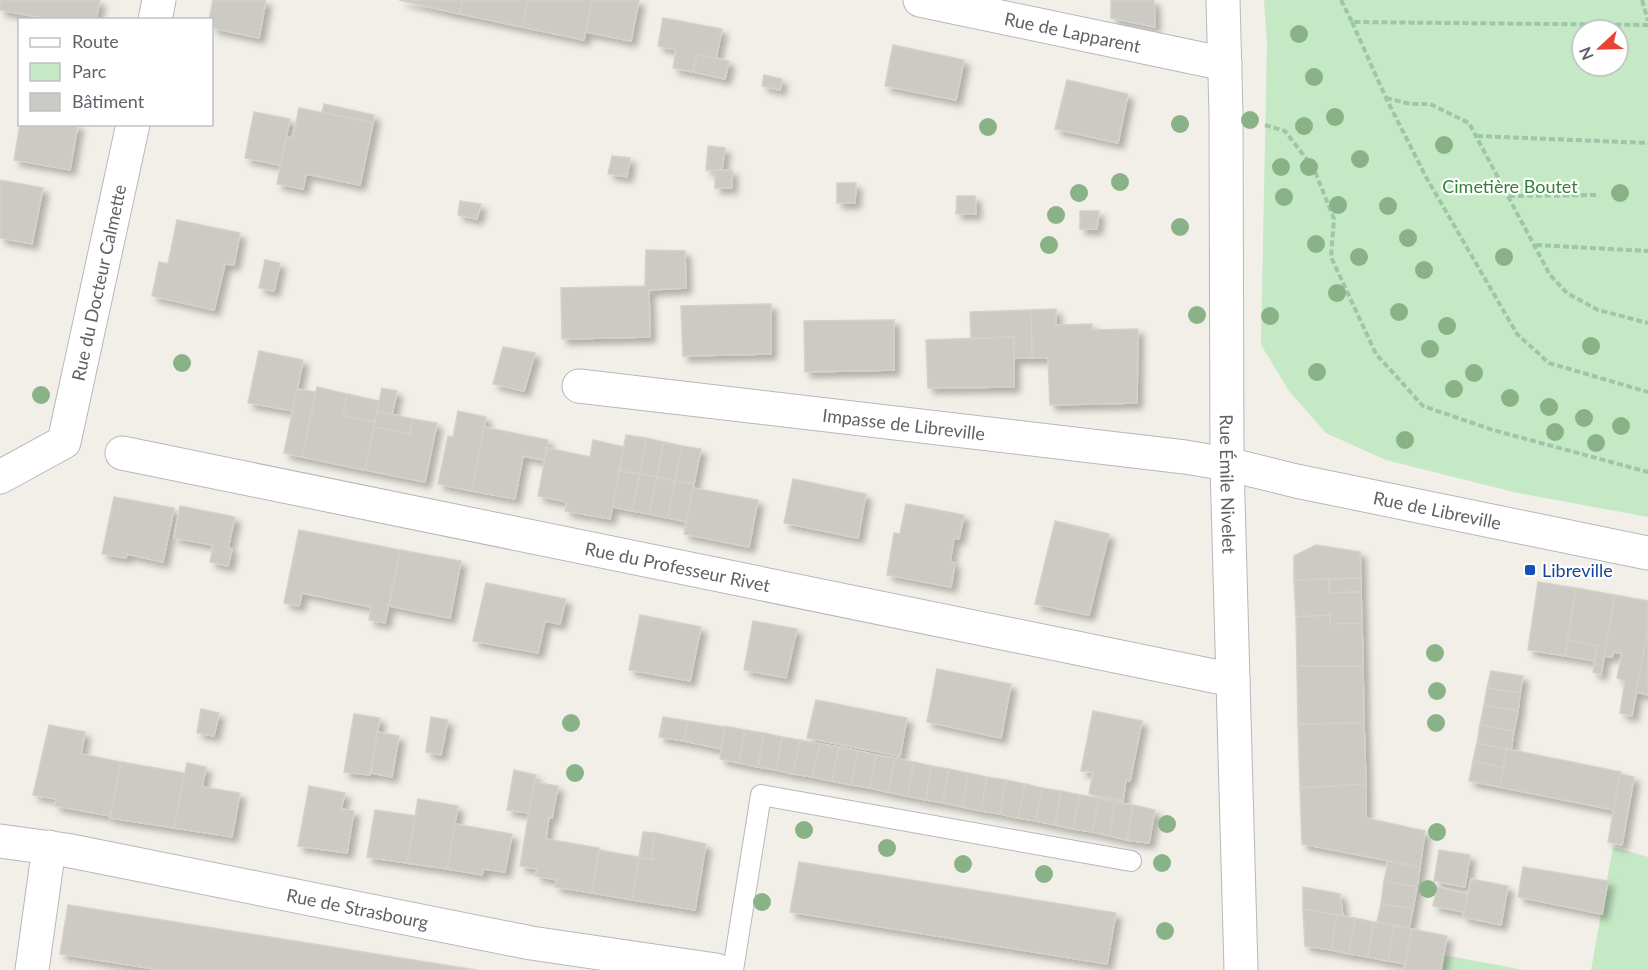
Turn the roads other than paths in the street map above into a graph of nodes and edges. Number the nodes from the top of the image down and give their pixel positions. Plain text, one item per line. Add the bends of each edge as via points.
1 (159, 0) edge
2 (920, 0) edge
3 (1223, 0) edge
4 (155, 18) edge
5 (1225, 64) junction
6 (132, 126) edge
7 (579, 386) dead end
8 (122, 453) dead end
9 (1227, 464) junction
10 (0, 477) edge
11 (1648, 553) edge
12 (1233, 680) junction
13 (0, 841) edge
14 (49, 847) junction
15 (1131, 861) dead end
16 (529, 956) edge
17 (32, 970) edge
18 (716, 970) edge
19 (733, 970) edge
20 (1241, 970) edge

1 - 4 street
2 - 5 street, Rue de Lapparent
3 - 5 street, Rue Émile Nivelet
5 - 9 street, Rue Émile Nivelet
6 - 10 street, Rue du Docteur Calmette via 64,442
7 - 9 street, Impasse de Libreville
8 - 12 street, Rue du Professeur Rivet
9 - 11 street, Rue de Libreville
9 - 12 street, Rue Émile Nivelet
12 - 20 street, Rue Émile Nivelet
13 - 14 street, Rue de Strasbourg
14 - 16 street, Rue de Strasbourg
14 - 17 street
15 - 19 lane via 761,795
16 - 18 street, Rue de Strasbourg

